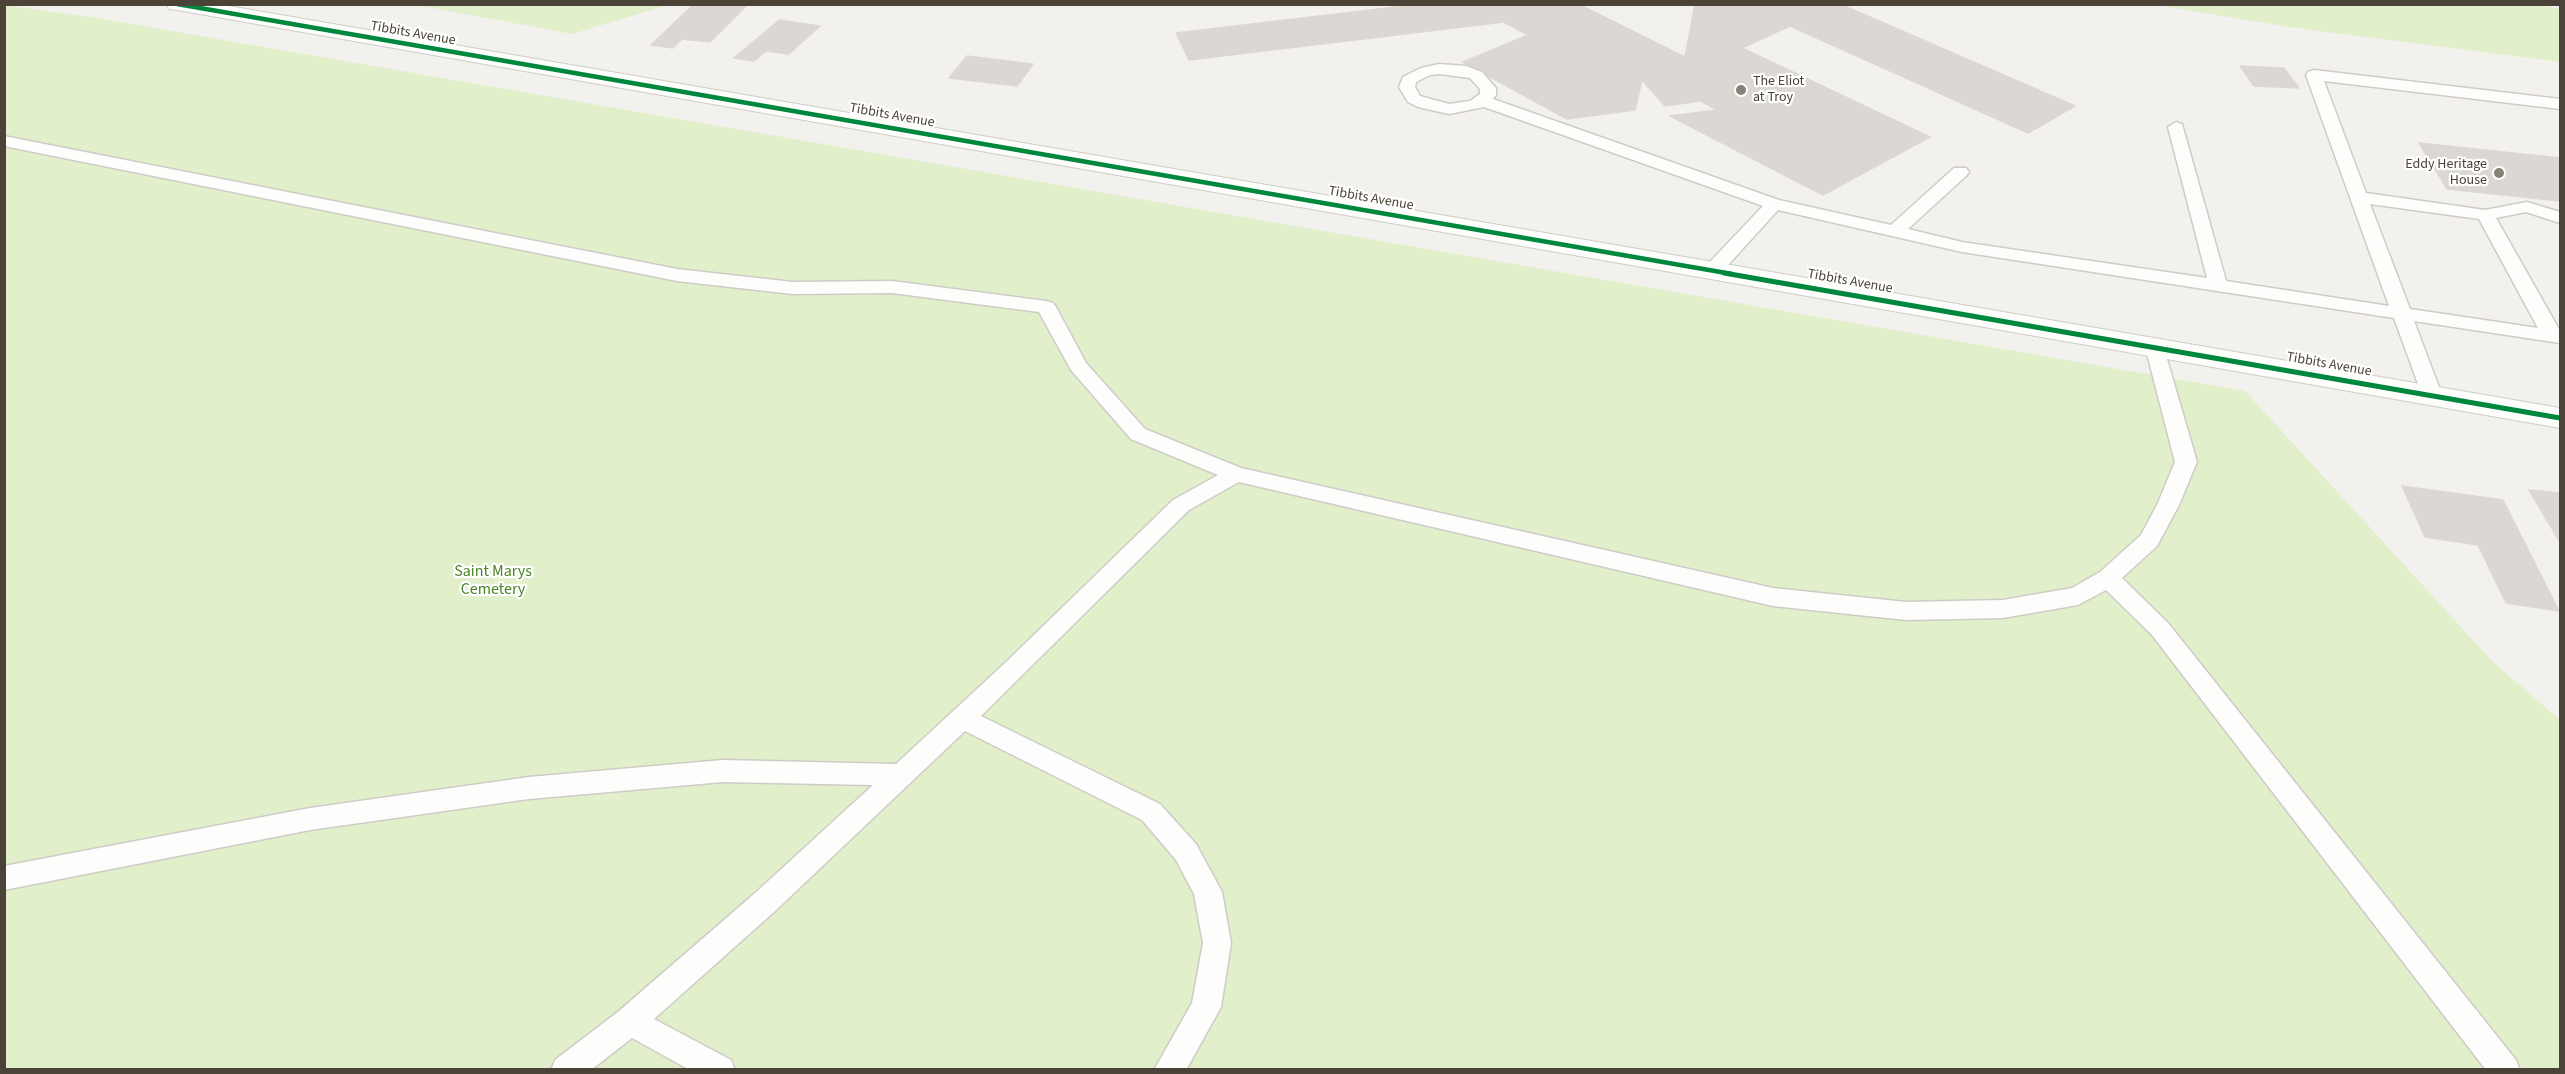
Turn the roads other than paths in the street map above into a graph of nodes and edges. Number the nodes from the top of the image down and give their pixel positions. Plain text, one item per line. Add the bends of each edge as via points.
1 (177, 4) edge
2 (1483, 101) dead end
3 (2560, 104) edge
4 (2176, 127) dead end
5 (4, 141) edge
6 (1960, 172) dead end
7 (2360, 197) junction
8 (1774, 204) junction
9 (2485, 215) junction
10 (2560, 219) edge
11 (1894, 232) junction
12 (1712, 271) junction
13 (2218, 286) junction
14 (2402, 314) junction
15 (2556, 337) edge
16 (2155, 346) junction
17 (2432, 395) junction
18 (2560, 418) edge
19 (1236, 474) junction
20 (2108, 578) junction
21 (961, 718) junction
22 (901, 775) junction
23 (4, 878) edge
24 (630, 1021) junction
25 (566, 1070) edge
26 (720, 1070) edge
27 (1169, 1070) edge
28 (2505, 1070) edge

1 - 12 street, Tibbits Avenue
2 - 8 lane
3 - 7 lane via 2314,75
4 - 13 lane
5 - 19 lane via 677,275 793,288 892,287 1046,307 1078,366 1138,434
6 - 11 lane
7 - 9 lane
7 - 14 lane
8 - 11 lane
8 - 12 lane
9 - 10 lane via 2527,207
9 - 15 lane
11 - 13 lane via 1962,247
12 - 16 street, Tibbits Avenue
13 - 14 lane
14 - 15 lane
14 - 17 lane
16 - 17 street, Tibbits Avenue
16 - 20 lane via 2186,462 2149,540
17 - 18 street, Tibbits Avenue
19 - 20 lane via 1773,597 1906,611 2003,609 2078,596
19 - 21 lane via 1181,505
20 - 28 lane via 2160,629
21 - 22 lane
21 - 27 lane via 1151,812 1186,852 1208,892 1217,943 1206,1007
22 - 23 lane via 723,771 529,788 310,819
22 - 24 lane
24 - 25 lane
24 - 26 lane

